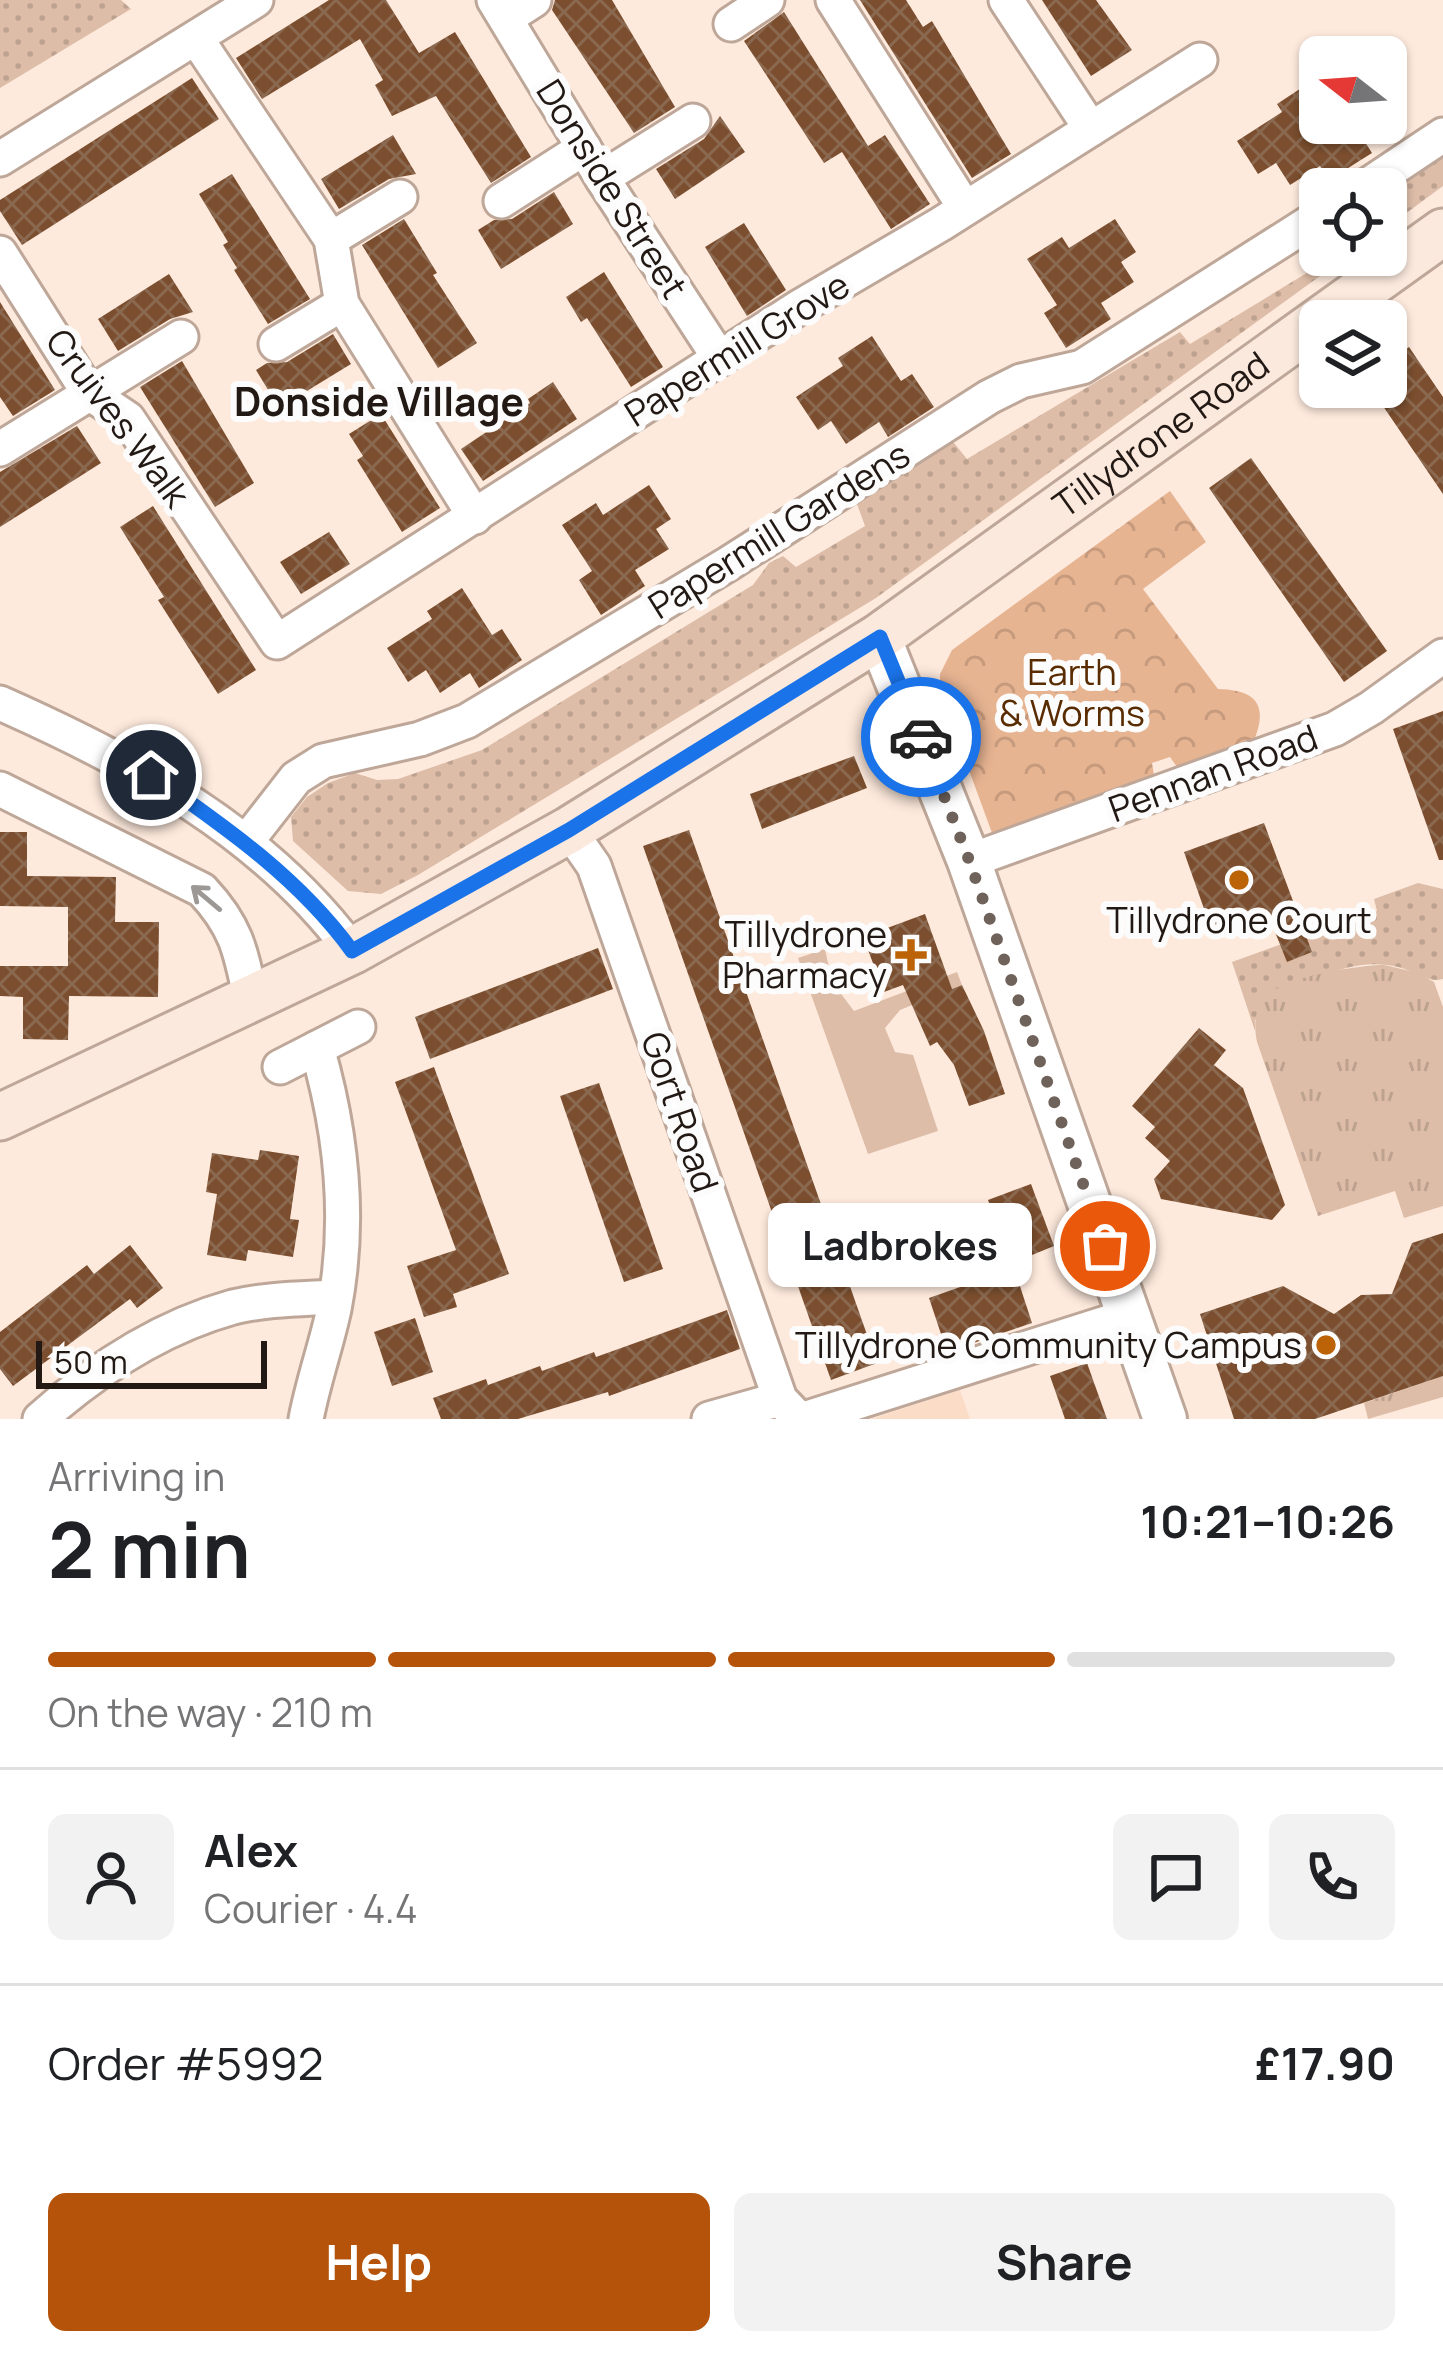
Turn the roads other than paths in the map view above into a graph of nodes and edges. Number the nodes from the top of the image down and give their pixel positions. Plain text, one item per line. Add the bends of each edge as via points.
1 (256, 0) edge
2 (767, 0) edge
3 (832, 0) edge
4 (1006, 0) edge
5 (511, 6) edge
6 (731, 24) dead end
7 (196, 38) junction
8 (1199, 60) dead end
9 (693, 121) dead end
10 (1091, 128) junction
11 (1443, 135) edge
12 (584, 148) junction
13 (0, 159) edge
14 (1394, 168) edge
15 (602, 178) junction
16 (400, 197) dead end
17 (501, 201) dead end
18 (965, 208) junction
19 (1299, 230) edge
20 (1443, 232) edge
21 (331, 239) junction
22 (0, 253) edge
23 (342, 304) junction
24 (181, 337) dead end
25 (276, 344) dead end
26 (720, 358) junction
27 (88, 392) junction
28 (3, 441) edge
29 (475, 517) junction
30 (880, 637) junction
31 (277, 642) joint
32 (1443, 656) edge
33 (0, 703) edge
34 (0, 789) edge
35 (569, 830) junction
36 (246, 842) junction
37 (969, 860) junction
38 (352, 951) junction
39 (251, 1001) junction
40 (358, 1027) dead end
41 (317, 1048) junction
42 (280, 1067) dead end
43 (0, 1118) edge
44 (335, 1298) junction
45 (1128, 1316) junction
46 (794, 1412) edge
47 (40, 1419) edge
48 (306, 1419) edge
49 (710, 1419) edge
50 (1165, 1419) edge

1 - 7 street
2 - 6 street
3 - 18 street
4 - 10 street
5 - 12 street, Donside Street
7 - 13 street
7 - 21 street
8 - 10 street, Papermill Grove
9 - 15 street
10 - 18 street, Papermill Grove
11 - 14 street
12 - 15 street, Donside Street
12 - 17 street
15 - 26 street, Donside Street
16 - 21 street
18 - 26 street, Papermill Grove
19 - 36 street, Papermill Gardens via 1082,367 989,397 467,721 323,761 296,778
20 - 30 main road, Tillydrone Road
21 - 23 street
22 - 27 street, Cruives Walk
23 - 25 street
23 - 29 street
24 - 27 street
26 - 29 street, Papermill Grove
27 - 28 street
27 - 31 street, Cruives Walk via 128,419
29 - 31 street, Papermill Grove
30 - 35 main road, Tillydrone Road
30 - 37 street
32 - 37 street, Pennan Road via 1335,729
33 - 36 street via 151,775
39 -> 34 street via 239,942 202,890
35 - 38 main road, Tillydrone Road
35 - 46 street, Gort Road via 594,866
36 - 38 street
37 - 45 street
38 - 39 main road, Tillydrone Road
39 - 43 main road, Tillydrone Road
40 - 41 street
41 - 42 street
41 - 44 street via 344,1203
44 - 47 street via 266,1301 198,1319 116,1361
44 - 48 street
45 - 46 street
45 - 50 street
46 - 49 street

